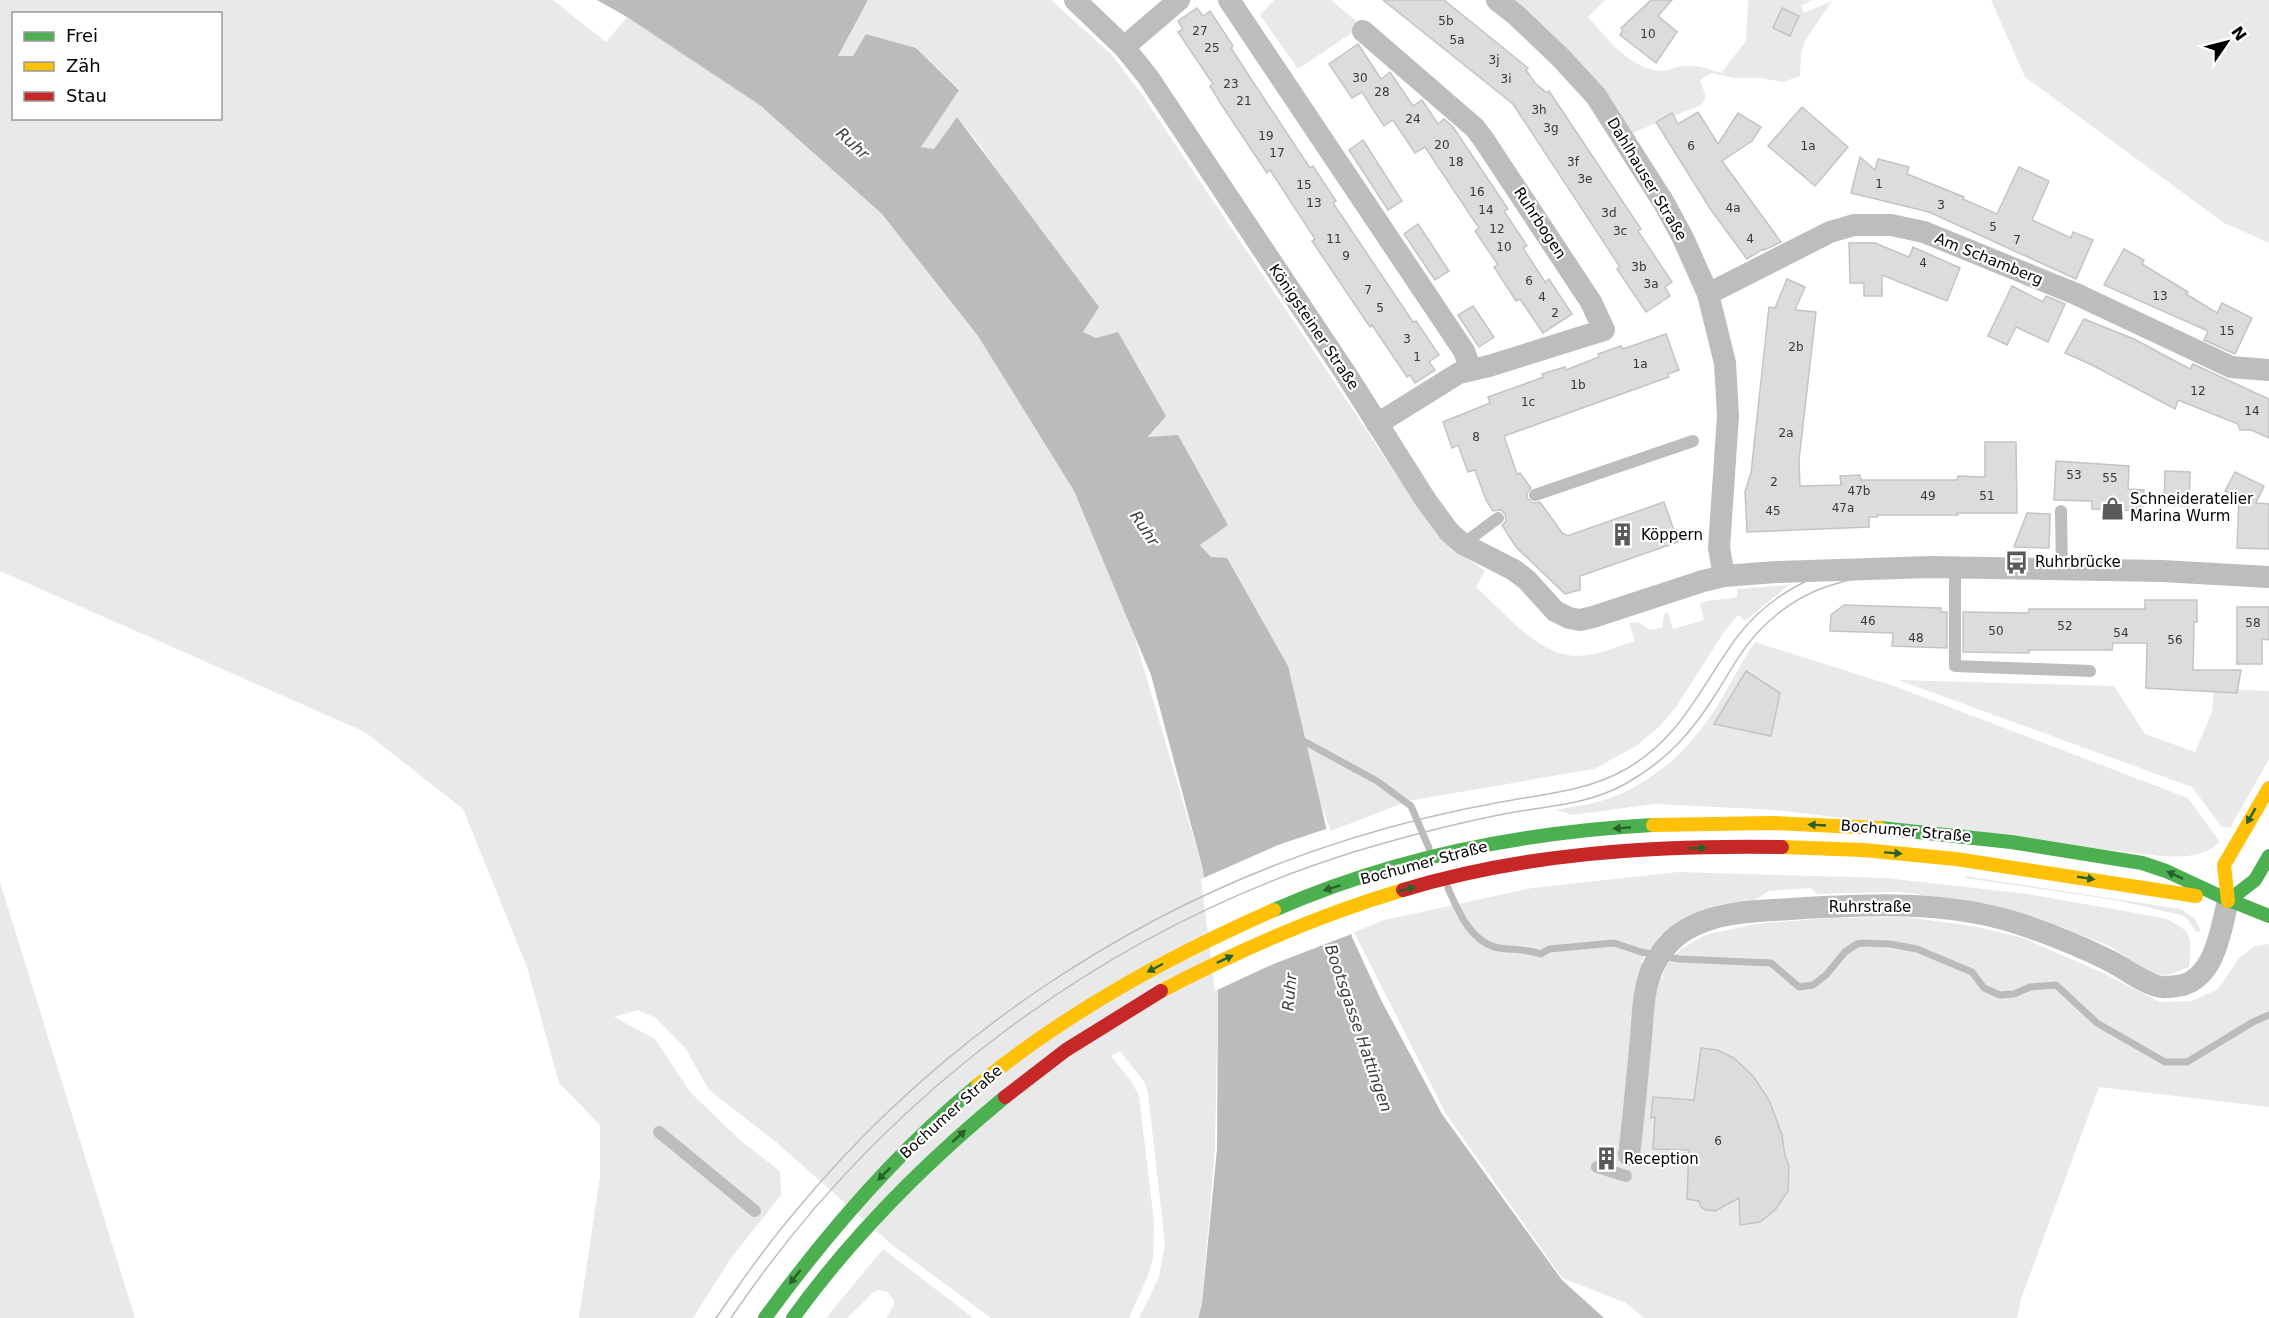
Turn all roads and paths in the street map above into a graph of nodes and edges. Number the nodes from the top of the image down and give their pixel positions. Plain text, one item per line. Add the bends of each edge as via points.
1 (1076, 0) edge
2 (1179, 0) edge
3 (1228, 0) edge
4 (1497, 0) edge
5 (1363, 31) dead end
6 (1124, 47) junction
7 (1707, 294) junction
8 (1471, 370) junction
9 (2269, 370) edge
10 (1377, 424) junction
11 (1693, 441) dead end
12 (1535, 495) dead end
13 (2061, 511) dead end
14 (1498, 518) dead end
15 (1463, 544) junction
16 (1955, 568) junction
17 (2062, 570) junction
18 (1724, 576) junction
19 (2269, 577) edge
20 (2090, 671) dead end
21 (2269, 788) edge
22 (2269, 856) edge
23 (2228, 901) junction
24 (2269, 916) edge
25 (659, 1132) dead end
26 (1628, 1166) joint
27 (1597, 1167) dead end
28 (755, 1211) dead end
29 (765, 1318) edge
30 (793, 1318) edge

1 - 6 street, Königsteiner Straße
2 - 6 street
3 - 8 street via 1464,351
4 - 7 street, Dahlhauser Straße via 1562,58 1596,96 1664,203
5 - 8 street, Ruhrbogen via 1475,128 1592,302 1604,330
6 - 10 street, Königsteiner Straße via 1172,113
7 - 9 street, Am Schamberg via 1830,232 1854,225 1891,225 1924,232 2076,294 2231,367
7 - 18 street, Dahlhauser Straße via 1725,363 1728,416 1719,548
8 - 10 street, Ruhrbogen via 1443,382
10 - 15 street, Königsteiner Straße via 1437,516
11 - 12 lane
13 - 17 lane
14 - 15 lane
15 - 18 street, Königsteiner Straße via 1514,570 1555,611 1580,620
16 - 17 street
16 - 18 street
16 - 20 lane via 1955,666
17 - 19 street
21 -> 23 main road via 2224,865
22 - 23 main road via 2255,879
23 - 24 main road
23 - 26 street, Ruhrstraße via 2207,965 2191,981 2163,987 2019,924 1959,910 1902,905 1773,910 1694,925 1659,955 1649,974
23 -> 29 main road, Bochumer Straße via 2157,867 1998,839 1816,824 1724,823 1585,831 1457,852 1321,891 1193,948 1049,1030 972,1089 883,1175 826,1238
30 -> 23 main road, Bochumer Straße via 844,1252 898,1195 994,1105 1065,1051 1210,966 1324,916 1422,885 1465,874 1599,854 1727,847 1820,848 2003,864
25 - 28 lane
26 - 27 lane

